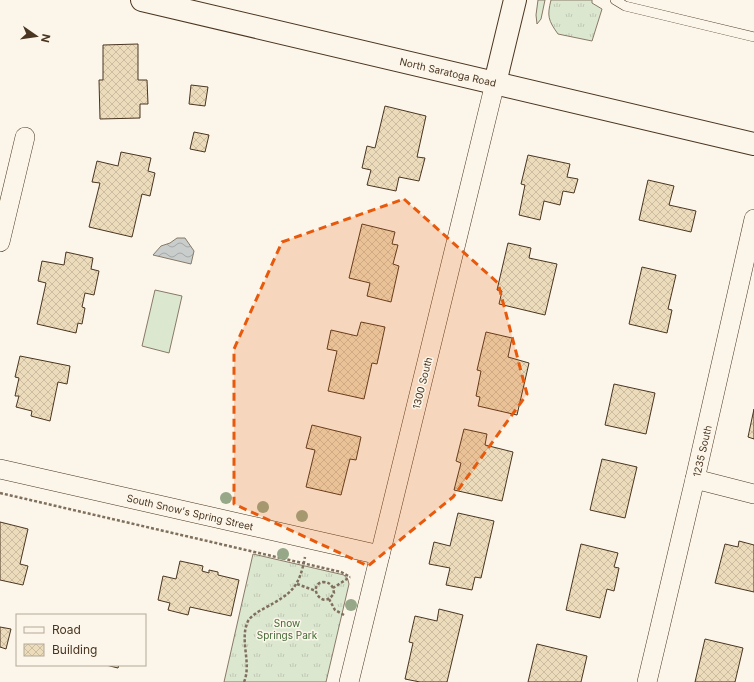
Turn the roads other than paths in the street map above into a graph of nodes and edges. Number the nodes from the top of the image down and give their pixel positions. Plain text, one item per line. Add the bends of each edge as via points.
1 (142, 0) edge
2 (515, 0) edge
3 (615, 0) edge
4 (754, 37) edge
5 (495, 83) junction
6 (25, 137) dead end
7 (754, 144) edge
8 (754, 219) edge
9 (0, 242) edge
10 (0, 469) edge
11 (695, 479) junction
12 (754, 494) edge
13 (380, 555) junction
14 (349, 682) edge
15 (647, 682) edge

1 - 5 main road, North Saratoga Road
2 - 5 main road
3 - 4 lane via 625,6
5 - 7 main road, North Saratoga Road
5 - 13 street, 1300 South
6 - 9 street
8 - 11 street, 1235 South
10 - 13 street, South Snow's Spring Street
11 - 12 street
11 - 15 street, 1235 South
13 - 14 street, 1300 South

